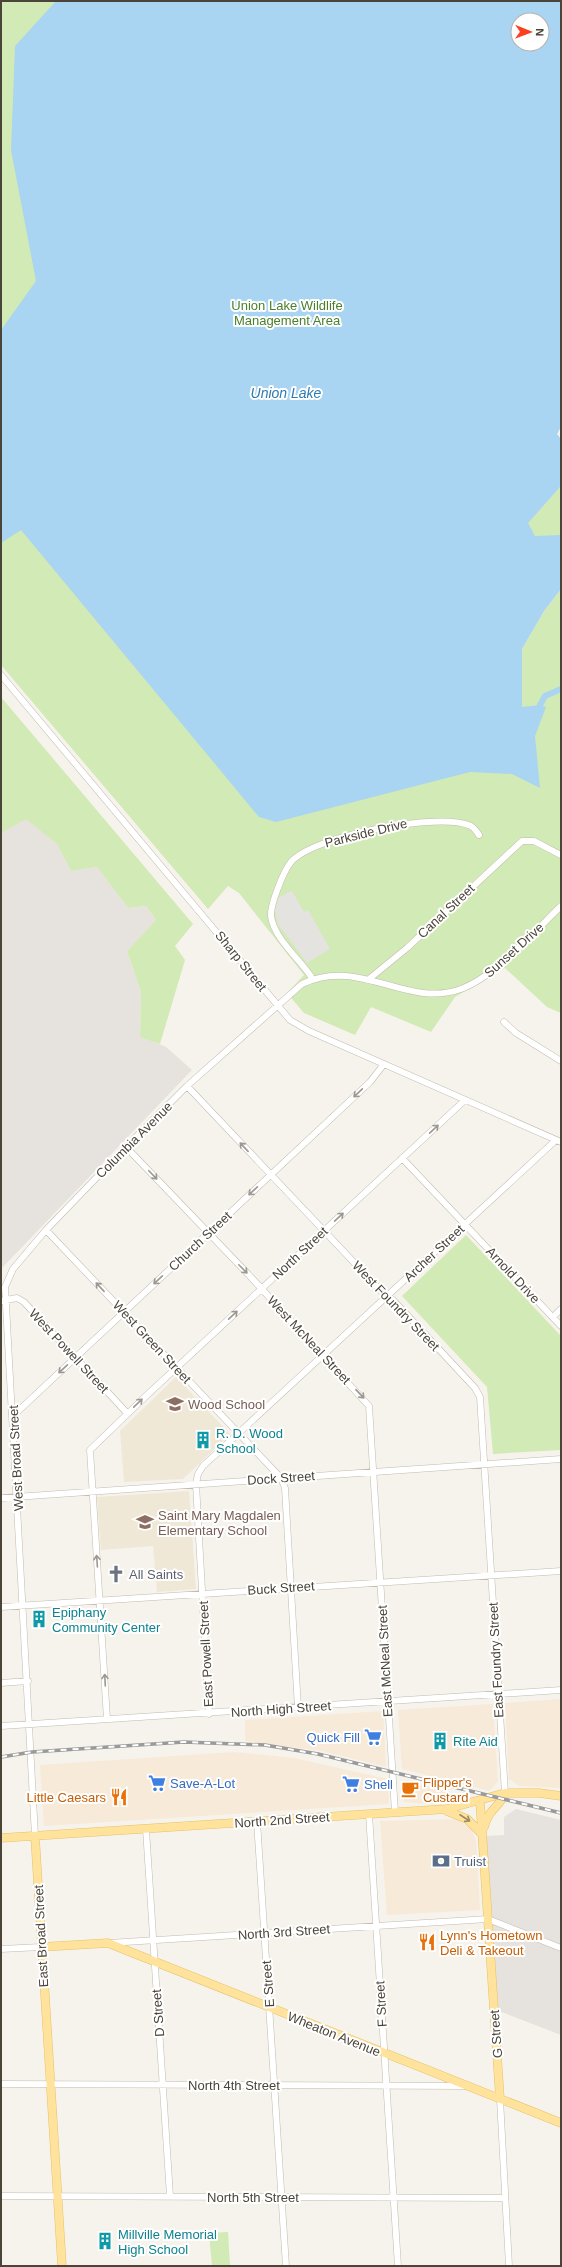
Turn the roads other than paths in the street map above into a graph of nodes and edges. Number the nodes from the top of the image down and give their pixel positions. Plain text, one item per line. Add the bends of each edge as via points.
1 (1, 675) edge
2 (479, 835) dead end
3 (561, 855) edge
4 (561, 906) edge
5 (312, 978) junction
6 (369, 979) junction
7 (277, 1005) junction
8 (504, 1022) dead end
9 (561, 1061) edge
10 (384, 1064) junction
11 (187, 1086) junction
12 (466, 1100) junction
13 (559, 1141) edge
14 (126, 1147) junction
15 (402, 1158) junction
16 (271, 1175) junction
17 (465, 1224) junction
18 (46, 1230) junction
19 (324, 1230) junction
20 (209, 1233) junction
21 (5, 1287) joint
22 (262, 1288) junction
23 (387, 1296) junction
24 (4, 1300) edge
25 (561, 1309) edge
26 (124, 1312) junction
27 (553, 1317) junction
28 (561, 1326) edge
29 (324, 1355) junction
30 (75, 1358) junction
31 (176, 1368) junction
32 (127, 1413) junction
33 (14, 1415) junction
34 (238, 1434) junction
35 (561, 1459) edge
36 (483, 1464) junction
37 (374, 1470) junction
38 (281, 1478) junction
39 (196, 1484) junction
40 (92, 1492) junction
41 (18, 1496) junction
42 (1, 1498) edge
43 (561, 1571) edge
44 (490, 1575) junction
45 (381, 1582) junction
46 (291, 1588) junction
47 (203, 1594) junction
48 (100, 1600) junction
49 (23, 1605) junction
50 (1, 1607) edge
51 (28, 1681) junction
52 (1, 1683) edge
53 (561, 1690) edge
54 (498, 1695) junction
55 (388, 1702) junction
56 (298, 1708) junction
57 (209, 1714) junction
58 (107, 1719) junction
59 (30, 1724) junction
60 (1, 1726) edge
61 (505, 1794) junction
62 (561, 1796) edge
63 (480, 1801) junction
64 (444, 1810) junction
65 (395, 1812) junction
66 (369, 1814) junction
67 (257, 1821) junction
68 (146, 1829) junction
69 (482, 1834) junction
70 (35, 1836) junction
71 (1, 1838) edge
72 (488, 1920) junction
73 (376, 1926) junction
74 (265, 1933) junction
75 (153, 1940) junction
76 (108, 1943) junction
77 (41, 1947) junction
78 (561, 1948) edge
79 (1, 1949) edge
80 (155, 1962) junction
81 (270, 2008) junction
82 (384, 2054) junction
83 (1, 2084) edge
84 (51, 2084) junction
85 (162, 2085) junction
86 (275, 2085) junction
87 (386, 2086) junction
88 (466, 2086) junction
89 (500, 2099) junction
90 (561, 2123) edge
91 (1, 2196) edge
92 (58, 2196) junction
93 (170, 2196) junction
94 (282, 2197) junction
95 (393, 2198) junction
96 (506, 2198) junction
97 (62, 2266) edge
98 (286, 2266) edge
99 (398, 2266) edge
100 (509, 2266) edge

1 - 7 street, Sharp Street
2 - 5 street, Parkside Drive via 471,826 419,821 324,842 291,862 278,890 271,915 280,936
3 - 6 street, Canal Street via 534,841 522,841
4 - 6 street, Sunset Drive via 490,973 461,989 427,993
5 - 6 street, Sunset Drive via 346,974
5 - 7 street, Columbia Avenue via 297,987
7 - 10 street, Sharp Street via 296,1025
7 - 11 street, Columbia Avenue
8 - 9 street
10 - 12 street, Sharp Street
10 -> 16 street, Church Street via 370,1082
11 - 14 street, Columbia Avenue
16 -> 11 street, West Foundry Street
12 - 13 street, Sharp Street
15 -> 12 street, North Street
13 - 17 street, Archer Street
14 - 18 street, Columbia Avenue
14 -> 20 street, West McNeal Street
15 - 17 street, Arnold Drive
19 -> 15 street, North Street
16 - 19 street, West Foundry Street
16 -> 20 street, Church Street
17 - 23 street, Archer Street
17 - 27 street, Arnold Drive
18 - 21 street, Columbia Avenue via 13,1269
26 -> 18 street, West Green Street
19 - 22 street, North Street
19 - 23 street, West Foundry Street
20 -> 22 street, West McNeal Street
20 -> 26 street, Church Street
21 - 24 street, West Broad Street
22 - 29 street, West McNeal Street
31 -> 22 street, North Street
23 - 29 street, Archer Street
23 - 36 street, West Foundry Street via 477,1391 480,1400
24 - 30 street, West Powell Street via 17,1298 24,1302
24 - 33 street, West Broad Street
25 - 27 street
26 - 30 street, Church Street
26 - 31 street, West Green Street
27 - 28 street, Arnold Drive
29 - 34 street, Archer Street
29 -> 37 street, West McNeal Street via 369,1406
30 - 32 street, West Powell Street
30 -> 33 street, Church Street
32 -> 31 street, North Street
31 - 34 street, West Green Street
32 - 40 street, North Street via 93,1447 90,1454
33 - 41 street, West Broad Street
34 - 38 street, West Green Street
34 - 39 street, Archer Street via 200,1471
35 - 36 street, Dock Street
36 - 37 street, Dock Street
36 - 44 street, West Foundry Street
37 - 38 street, Dock Street
37 - 45 street, West McNeal Street
38 - 39 street, Dock Street
38 - 46 street via 285,1488
39 - 40 street, Dock Street
39 - 47 street
40 - 41 street, Dock Street
48 -> 40 street, North Street
41 - 42 street, Dock Street
41 - 49 street, West Broad Street
43 - 44 street, Buck Street
44 - 45 street, Buck Street
44 - 54 street, East Foundry Street
45 - 46 street, Buck Street
45 - 55 street, East McNeal Street
46 - 47 street, Buck Street
46 - 56 street
47 - 48 street, Buck Street
47 - 57 street, East Powell Street
48 - 49 street, Buck Street
58 -> 48 street, North Street
49 - 50 street, Buck Street
49 - 51 street, East Broad Street
51 - 52 street
51 - 59 street, East Broad Street
53 - 54 street, North High Street
54 - 55 street, North High Street
54 - 61 street, East Foundry Street
55 - 56 street, North High Street
55 - 65 street, East McNeal Street
56 - 57 street, North High Street
57 - 58 street, North High Street
58 - 59 street, North High Street
59 - 60 street, North High Street
59 - 70 street, East Broad Street
61 - 62 main road, North 2nd Street via 539,1793
61 - 63 main road, North 2nd Street
61 - 69 main road via 490,1810
63 - 64 main road, North 2nd Street
63 - 69 main road, G Street
64 - 65 main road, North 2nd Street
64 -> 69 main road via 467,1819
65 - 66 main road, North 2nd Street
66 - 67 main road, North 2nd Street
66 - 73 street, F Street
67 - 68 main road, North 2nd Street
67 - 74 street, E Street
68 - 70 main road, North 2nd Street
68 - 75 street, D Street
69 - 72 main road, G Street
70 - 71 main road, North 2nd Street
70 - 77 main road, East Broad Street
72 - 73 street, North 3rd Street
72 - 78 street, North 3rd Street
72 - 89 main road, G Street
73 - 74 street, North 3rd Street
73 - 82 street, F Street
74 - 75 street, North 3rd Street
74 - 81 street, E Street
75 - 76 street, North 3rd Street
75 - 80 street, D Street
76 - 77 main road, North 3rd Street
76 - 80 main road, Wheaton Avenue
77 - 79 street, North 3rd Street
77 - 84 main road, East Broad Street
80 - 81 main road, Wheaton Avenue
80 - 85 street, D Street
81 - 82 main road, Wheaton Avenue
81 - 86 street, E Street
82 - 87 street, F Street
82 - 88 main road, Wheaton Avenue
83 - 84 street, North 4th Street
84 - 85 street, North 4th Street
84 - 92 main road, East Broad Street
85 - 86 street, North 4th Street
85 - 93 street, D Street
86 - 87 street, North 4th Street
86 - 94 street, E Street
87 - 88 street, North 4th Street
87 - 95 street, F Street
88 - 89 main road, Wheaton Avenue
89 - 90 main road, Wheaton Avenue
89 - 96 street, G Street
91 - 92 street, North 5th Street
92 - 93 street, North 5th Street
92 - 97 main road, East Broad Street
93 - 94 street, North 5th Street
94 - 95 street, North 5th Street
94 - 98 street, E Street
95 - 96 street, North 5th Street
95 - 99 street, F Street
96 - 100 street, G Street

